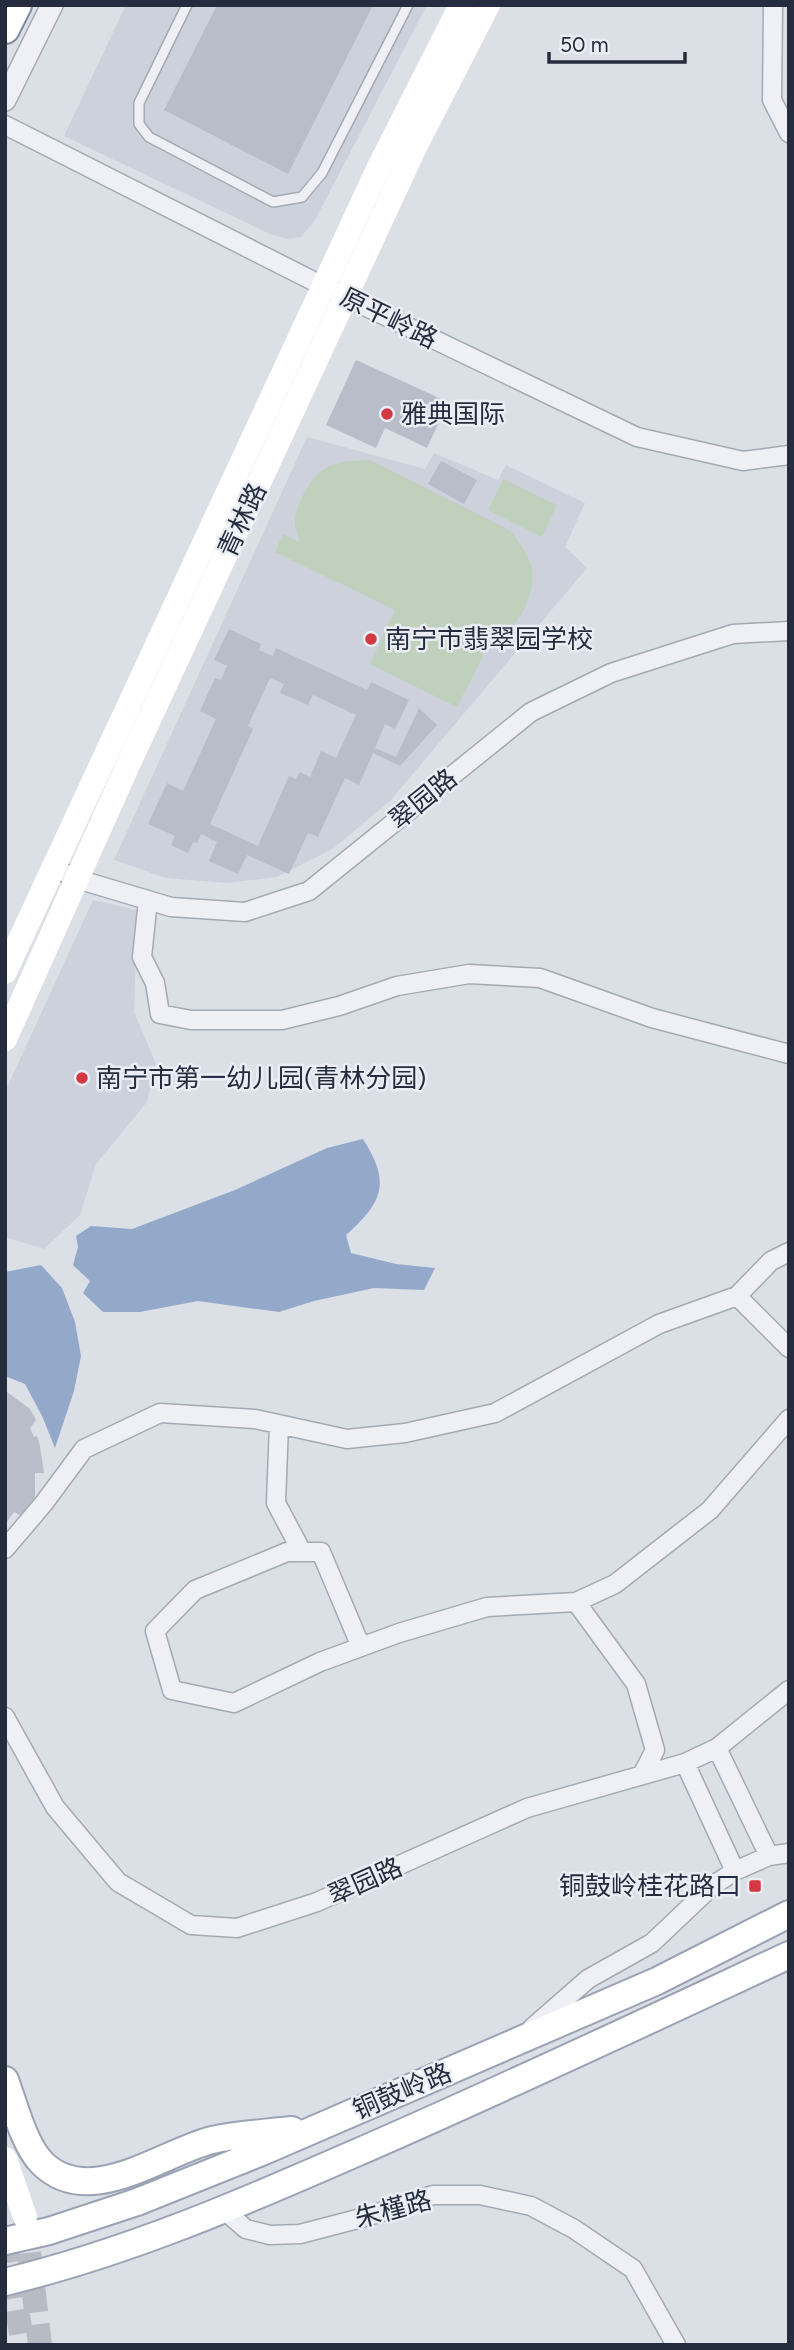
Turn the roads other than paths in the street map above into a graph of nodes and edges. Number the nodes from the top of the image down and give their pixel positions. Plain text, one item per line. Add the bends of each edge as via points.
1 (17, 5) edge
2 (52, 5) edge
3 (187, 5) edge
4 (408, 5) edge
5 (461, 5) edge
6 (488, 5) edge
7 (773, 5) edge
8 (5, 29) edge
9 (5, 100) edge
10 (5, 125) edge
11 (789, 133) edge
12 (335, 292) junction
13 (789, 455) edge
14 (789, 631) edge
15 (54, 867) junction
16 (77, 879) junction
17 (148, 900) junction
18 (5, 972) edge
19 (5, 1039) edge
20 (789, 1054) edge
21 (789, 1252) edge
22 (737, 1296) junction
23 (789, 1348) edge
24 (789, 1419) edge
25 (279, 1424) junction
26 (5, 1549) edge
27 (302, 1552) junction
28 (576, 1602) junction
29 (361, 1647) junction
30 (789, 1690) edge
31 (5, 1717) edge
32 (718, 1748) junction
33 (685, 1762) junction
34 (642, 1775) junction
35 (789, 1853) edge
36 (769, 1856) junction
37 (735, 1871) junction
38 (789, 1913) edge
39 (789, 1955) edge
40 (516, 2042) junction
41 (5, 2080) edge
42 (322, 2126) junction
43 (5, 2159) edge
44 (224, 2210) junction
45 (25, 2217) tunnel mouth
46 (5, 2241) edge
47 (5, 2282) edge
48 (676, 2345) edge

1 - 8 highway
2 - 9 street
3 - 4 lane via 139,103 138,124 149,137 273,202 302,197 322,173
5 - 12 main road, 青林路 via 408,106
6 - 12 main road, 青林路
7 - 11 street via 772,100
10 - 12 street, 原平岭路
12 - 13 street, 原平岭路 via 638,438 743,461
12 - 15 main road, 青林路
12 - 16 main road, 青林路
14 - 17 street, 翠园路 via 733,634 611,673 531,712 309,891 245,912 171,907
15 - 16 street, 翠园路
15 - 18 main road, 青林路
16 - 17 street, 翠园路
16 - 19 main road, 青林路
17 - 20 street via 142,957 155,983 160,1014 191,1020 282,1020 397,986 469,974 540,978 652,1018
21 - 22 street via 771,1261
22 - 23 street
22 - 25 street via 659,1325 495,1413 405,1433 347,1439
24 - 28 street via 710,1510 615,1584
25 - 26 street via 160,1413 83,1449
25 - 27 street via 276,1503
27 - 29 street via 321,1552
27 - 29 street via 287,1552 195,1590 155,1631 172,1690 234,1703
28 - 29 street via 487,1607
28 - 34 street via 636,1684 655,1750
30 - 32 street, 翠园路
31 - 34 street, 翠园路 via 55,1807 118,1882 191,1925 237,1928 317,1902 527,1808
32 - 33 street, 翠园路
32 - 36 street
33 - 34 street, 翠园路
33 - 37 street
35 - 36 street
36 - 37 street
37 - 40 street via 712,1886 652,1943 588,1979
38 - 40 main road, 铜鼓岭路 via 657,1981
39 - 44 main road, 铜鼓岭路 via 483,2098
40 - 42 main road, 铜鼓岭路
41 - 42 main road via 36,2155 53,2172 75,2181 105,2181 215,2139
42 - 46 main road, 铜鼓岭路 via 137,2202
43 - 45 main road
44 - 47 main road, 铜鼓岭路 via 61,2268
44 - 48 street, 朱槿路 via 246,2229 270,2235 300,2234 433,2195 480,2195 531,2206 633,2269

